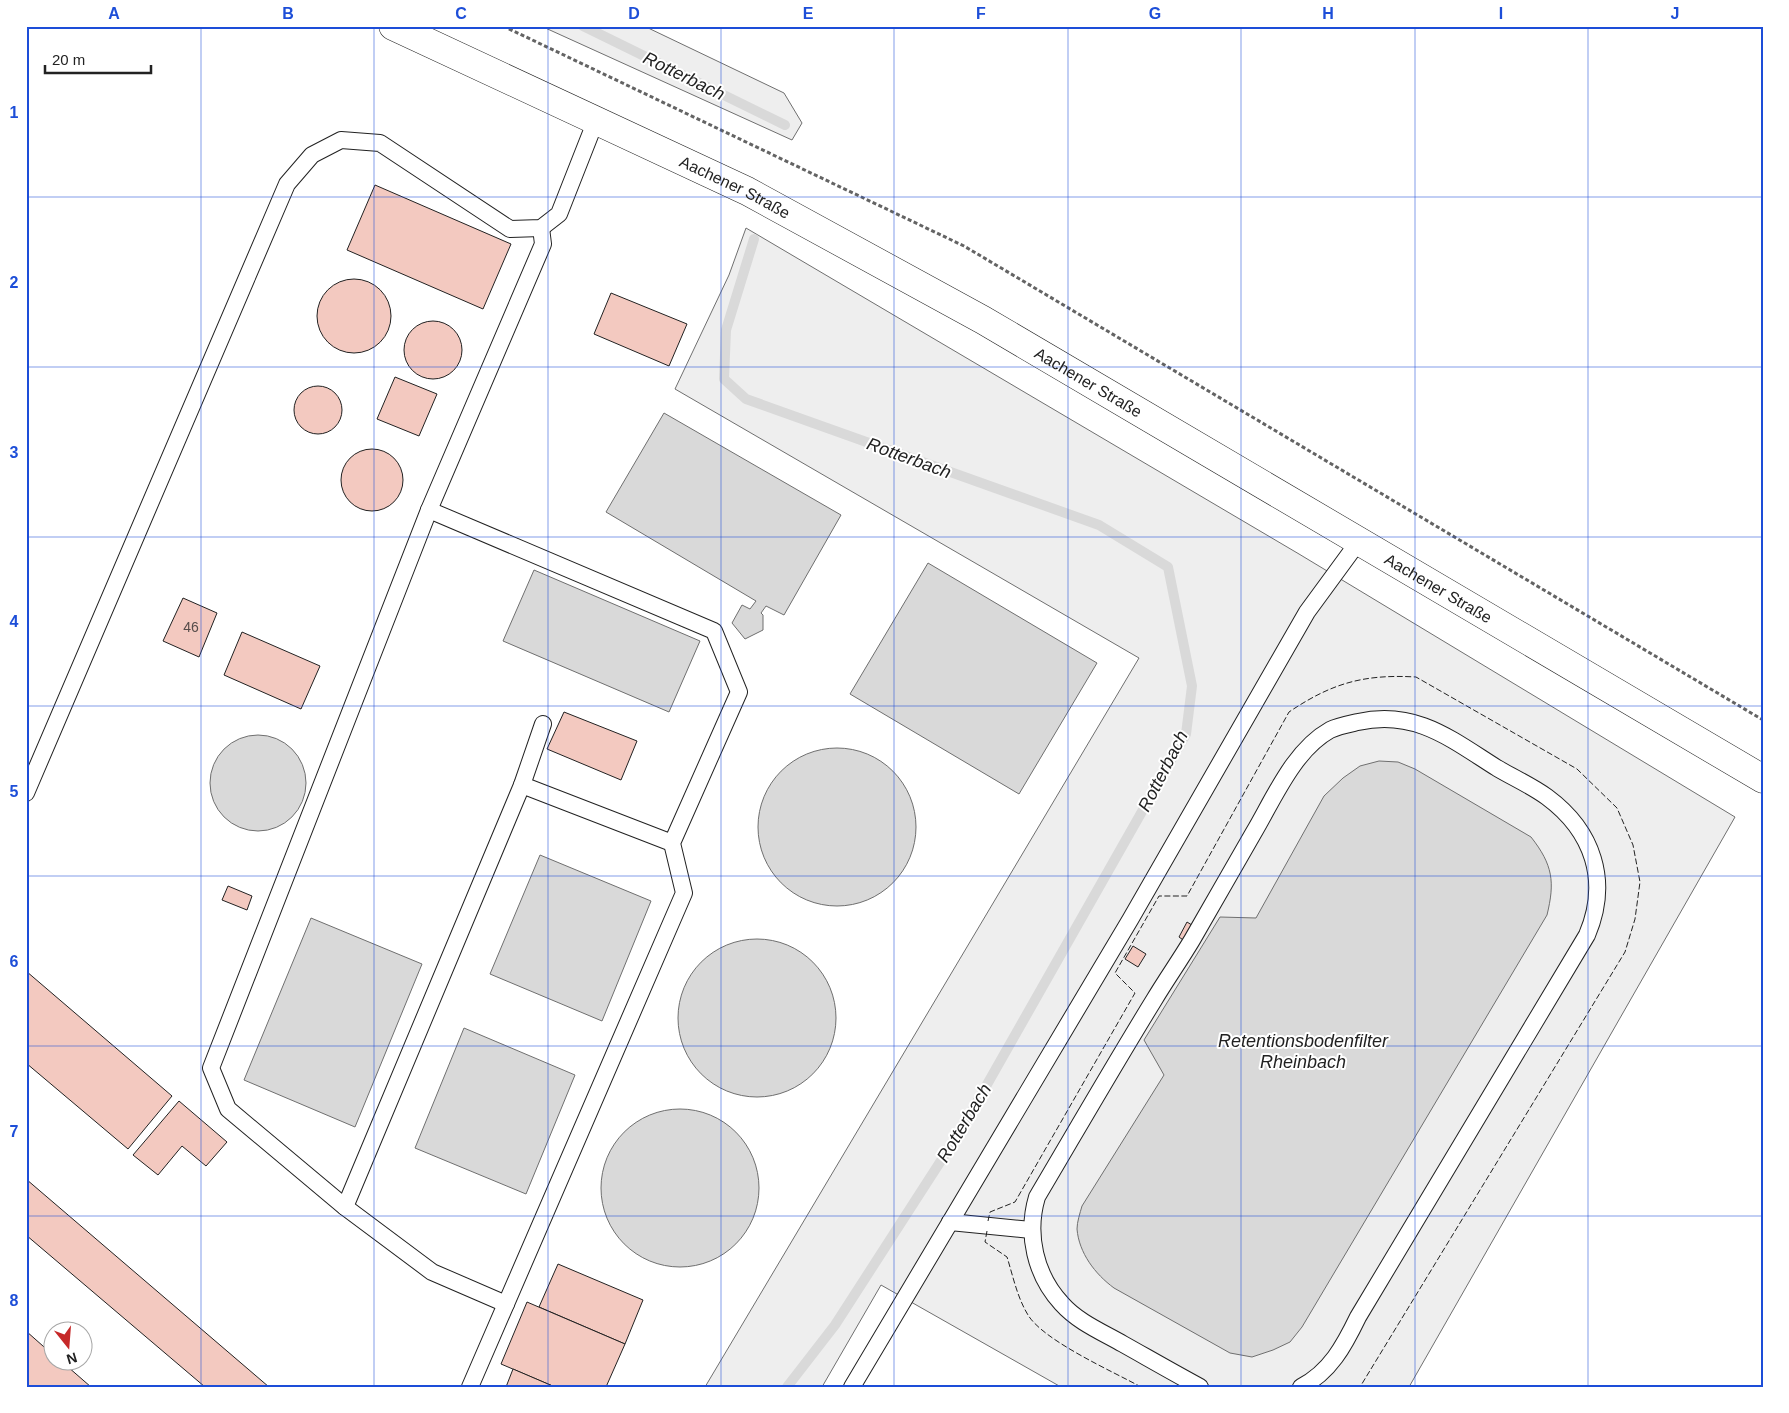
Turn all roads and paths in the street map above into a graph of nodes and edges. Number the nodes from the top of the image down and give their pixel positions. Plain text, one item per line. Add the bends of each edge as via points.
1 (393, 26) edge
2 (503, 26) edge
3 (596, 120) junction
4 (541, 228) junction
5 (429, 510) junction
6 (1359, 542) junction
7 (1763, 720) edge
8 (542, 724) dead end
9 (1763, 779) edge
10 (522, 785) junction
11 (26, 793) edge
12 (672, 843) junction
13 (345, 1207) junction
14 (950, 1222) junction
15 (1031, 1230) junction
16 (506, 1304) junction
17 (470, 1387) edge
18 (852, 1387) edge
19 (1200, 1387) edge
20 (1301, 1387) edge

1 - 3 main road, Aachener Straße
2 - 7 path via 964,246
3 - 4 lane via 559,214
3 - 6 main road, Aachener Straße via 747,191 974,315
4 - 5 lane via 543,244
4 - 11 lane via 510,229 380,143 341,140 312,155 287,184
5 - 12 lane via 714,631 739,692
5 - 13 lane via 211,1068 228,1109
6 - 9 main road, Aachener Straße
6 - 14 lane via 1306,612 1130,920
8 - 10 lane
10 - 12 lane
10 - 13 lane
12 - 16 lane via 684,894
13 - 16 lane via 432,1272
14 - 15 lane
14 - 18 lane
15 - 19 lane via 1041,1271 1062,1304 1091,1327
15 - 20 lane via 1036,1197 1193,938 1286,776 1308,748 1330,730 1372,719 1393,718 1413,721 1468,750 1542,794 1575,822 1585,838 1597,875 1598,894 1593,922 1341,1350 1327,1369
16 - 17 lane

